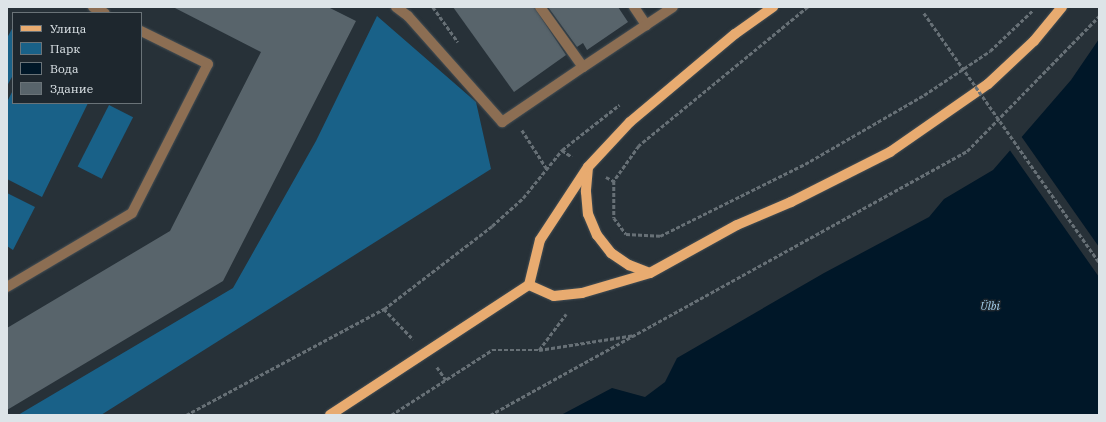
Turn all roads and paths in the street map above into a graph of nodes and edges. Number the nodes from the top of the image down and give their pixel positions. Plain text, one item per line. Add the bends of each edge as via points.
1 (93, 7) edge
2 (396, 7) edge
3 (540, 7) edge
4 (634, 7) edge
5 (673, 7) edge
6 (774, 7) edge
7 (808, 7) edge
8 (1036, 7) edge
9 (1062, 7) edge
10 (406, 11) edge
11 (103, 12) edge
12 (924, 13) dead end
13 (1099, 16) edge
14 (646, 25) junction
15 (142, 31) edge
16 (583, 67) junction
17 (588, 168) junction
18 (523, 198) dead end
19 (1099, 262) edge
20 (650, 272) junction
21 (529, 285) junction
22 (7, 287) edge
23 (638, 335) junction
24 (186, 415) edge
25 (330, 415) edge
26 (391, 415) edge
27 (490, 415) edge

1 - 11 street
2 - 10 street
3 - 16 street
4 - 14 street
5 - 14 street
6 - 17 main road via 735,34 630,122
7 - 8 path via 639,146 614,181 614,218 626,234 660,236 805,164 924,95 990,51
9 - 20 main road via 1034,41 988,84 890,152 791,202 737,225
10 - 16 street via 502,122
12 - 19 path, bridge
13 - 23 path via 967,150
14 - 16 street
15 - 22 street via 208,64 132,213
17 - 20 main road via 588,214 597,235 611,253 629,265
17 - 21 main road via 540,240
18 - 24 path via 492,226 384,309
20 - 21 main road via 582,293 554,296
21 - 25 main road
23 - 26 path via 539,350 492,350
23 - 27 path

